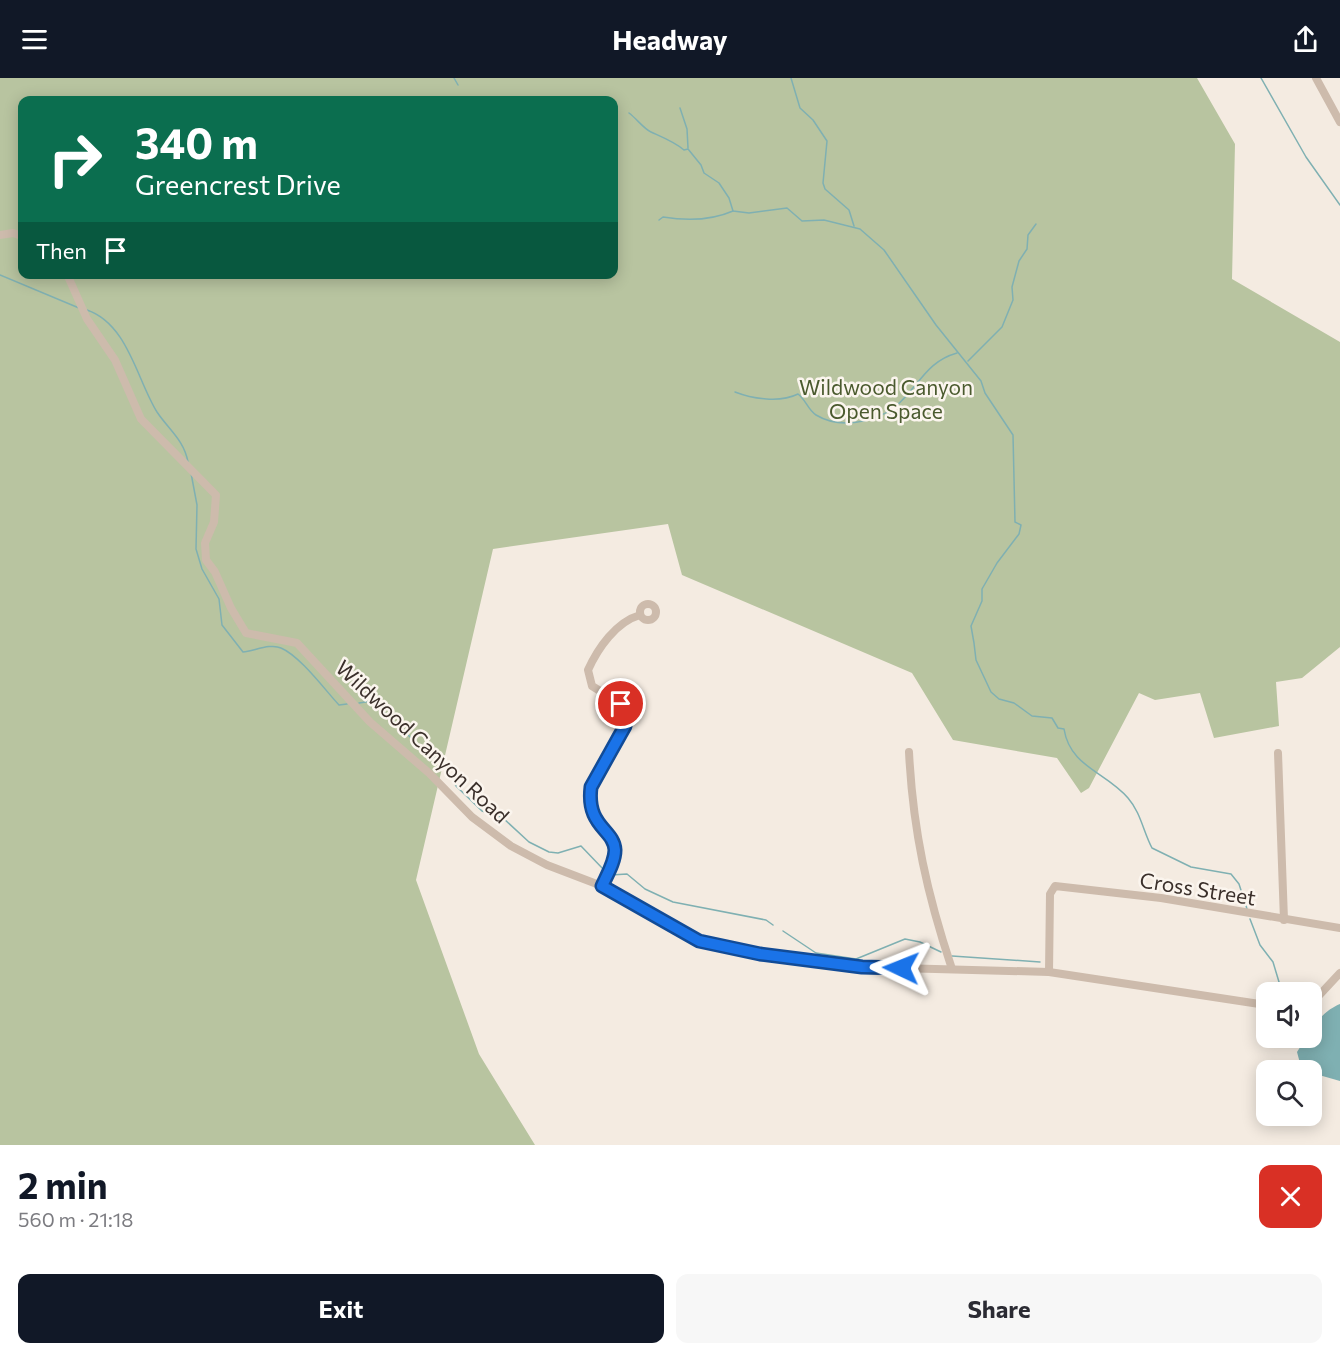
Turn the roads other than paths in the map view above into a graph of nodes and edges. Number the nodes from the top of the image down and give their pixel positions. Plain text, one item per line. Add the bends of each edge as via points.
1 (1316, 78) edge
2 (1337, 110) edge
3 (1340, 122) edge
4 (0, 235) edge
5 (18, 235) edge
6 (69, 279) edge
7 (640, 615) dead end
8 (909, 752) dead end
9 (1278, 753) dead end
10 (602, 886) junction
11 (1284, 920) junction
12 (1340, 928) edge
13 (952, 969) junction
14 (1048, 972) junction
15 (1340, 973) edge
16 (1322, 992) edge
17 (1256, 1003) edge

1 - 2 street
2 - 3 street
4 - 5 street
6 - 10 street, Wildwood Canyon Road via 85,314 116,360 141,419 216,495 206,560 246,633 297,643 370,722 472,817 511,846
7 - 10 street via 629,618 618,628 588,670 592,686 621,704 627,718 591,787 590,808 615,852
8 - 13 street via 912,800 926,886
9 - 11 street
10 - 13 street, Wildwood Canyon Road via 699,941 760,954 862,967
11 - 12 street, Cross Street
11 - 14 street, Cross Street via 1161,898 1055,886 1051,889
13 - 14 street, Wildwood Canyon Road
14 - 17 street, Wildwood Canyon Road
15 - 16 street

